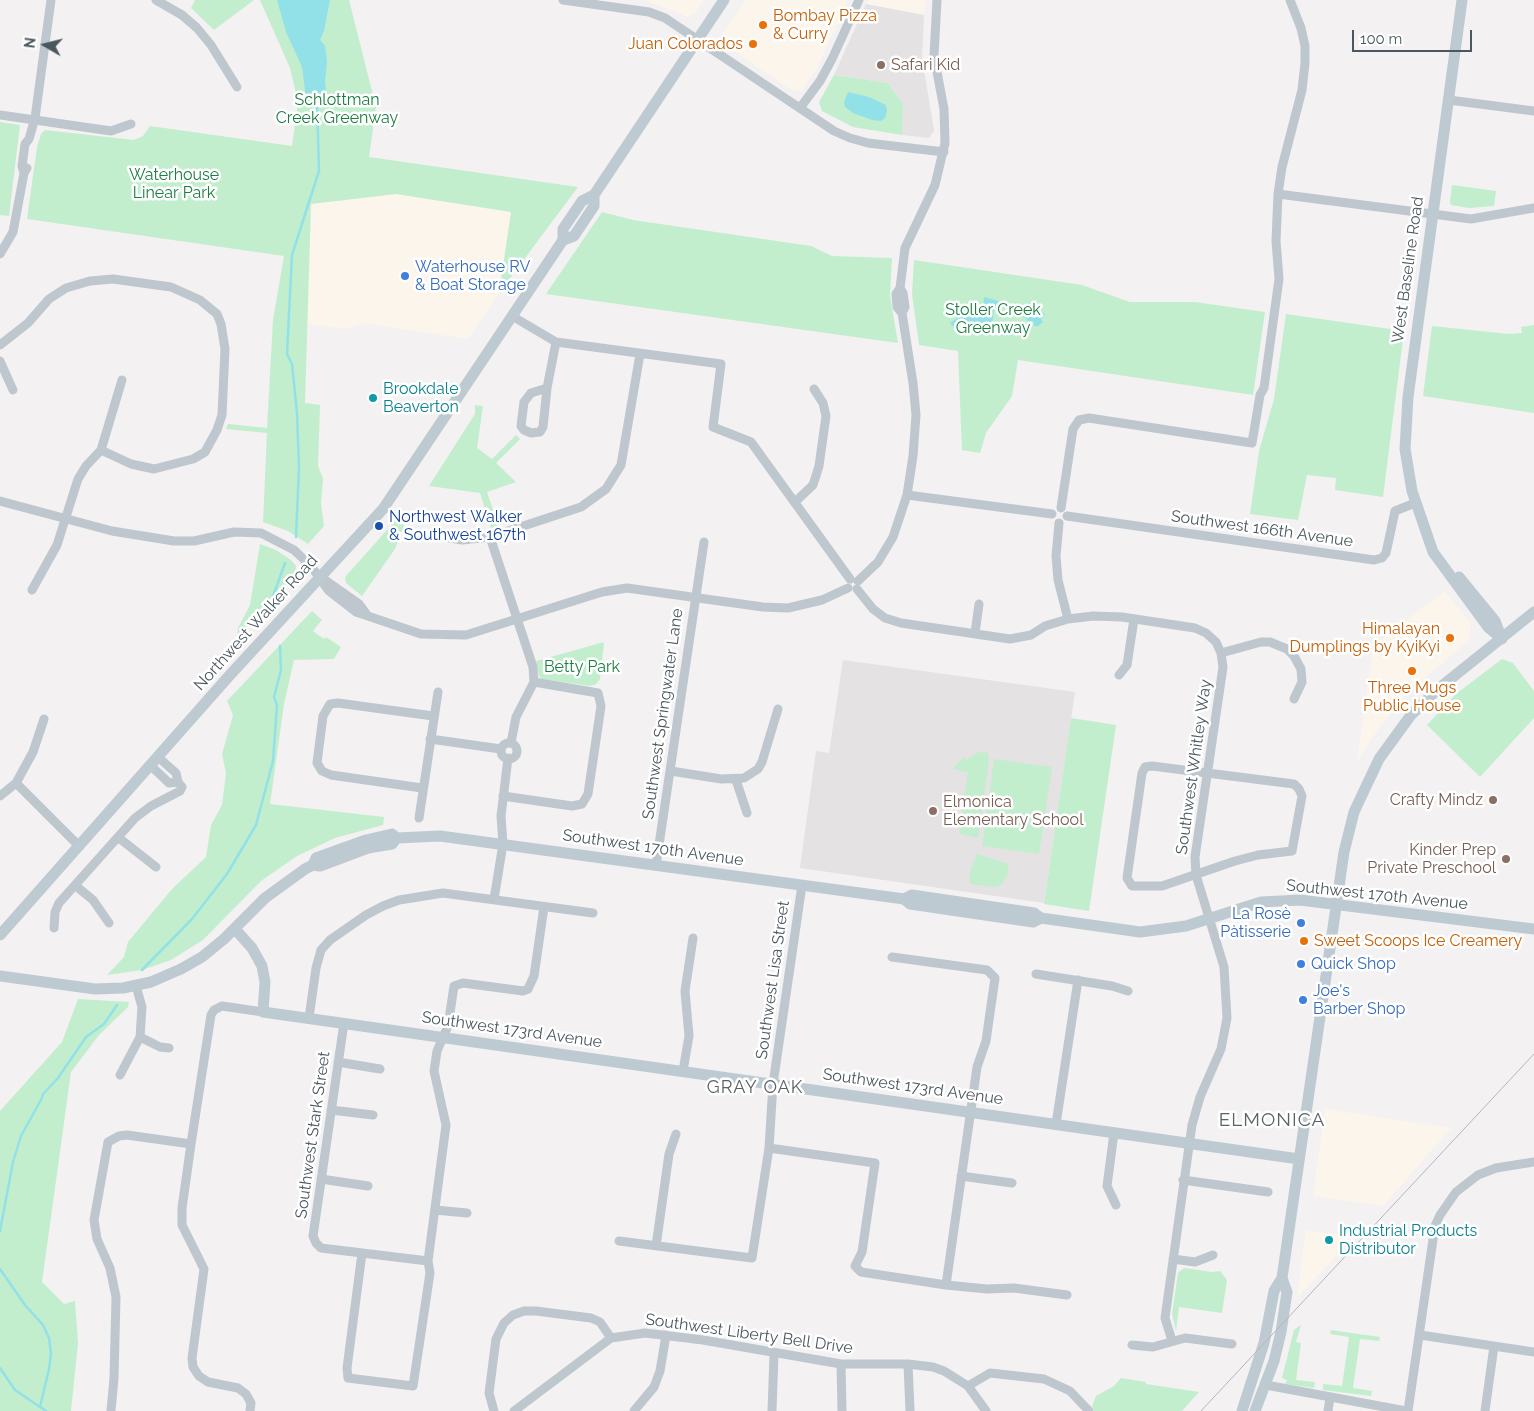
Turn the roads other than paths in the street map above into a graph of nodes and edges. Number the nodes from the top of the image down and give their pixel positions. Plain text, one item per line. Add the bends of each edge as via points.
1 (51, 0) edge
2 (156, 0) edge
3 (563, 0) edge
4 (724, 0) edge
5 (859, 0) edge
6 (937, 0) edge
7 (1290, 0) edge
8 (1462, 0) edge
9 (699, 40) junction
10 (237, 87) dead end
11 (1449, 100) junction
12 (800, 108) junction
13 (1534, 111) edge
14 (0, 114) edge
15 (35, 118) junction
16 (131, 124) dead end
17 (944, 152) junction
18 (1278, 194) junction
19 (1534, 208) edge
20 (1431, 216) junction
21 (0, 254) edge
22 (512, 316) junction
23 (556, 342) junction
24 (0, 345) edge
25 (640, 354) junction
26 (0, 361) edge
27 (122, 380) dead end
28 (547, 388) junction
29 (814, 389) dead end
30 (13, 390) dead end
31 (101, 450) junction
32 (907, 495) junction
33 (0, 501) edge
34 (795, 502) junction
35 (1415, 502) junction
36 (1061, 508) junction
37 (1052, 514) junction
38 (1067, 516) junction
39 (65, 519) junction
40 (1059, 523) junction
41 (445, 537) dead end
42 (490, 537) junction
43 (704, 542) dead end
44 (320, 576) junction
45 (853, 584) junction
46 (32, 590) dead end
47 (695, 598) junction
48 (979, 604) dead end
49 (1534, 612) edge
50 (1068, 619) junction
51 (1134, 619) junction
52 (516, 620) junction
53 (975, 633) junction
54 (1502, 638) junction
55 (1221, 653) junction
56 (1119, 675) dead end
57 (534, 682) junction
58 (438, 692) dead end
59 (1294, 700) dead end
60 (778, 710) dead end
61 (433, 716) junction
62 (44, 719) dead end
63 (430, 739) junction
64 (510, 743) junction
65 (501, 749) junction
66 (158, 757) junction
67 (508, 758) junction
68 (150, 766) junction
69 (671, 771) junction
70 (1207, 772) junction
71 (736, 780) junction
72 (178, 782) junction
73 (16, 783) junction
74 (422, 788) junction
75 (0, 796) edge
76 (503, 796) junction
77 (748, 813) dead end
78 (420, 818) dead end
79 (119, 838) junction
80 (503, 844) junction
81 (79, 846) junction
82 (656, 865) junction
83 (156, 866) dead end
84 (1196, 875) junction
85 (802, 885) junction
86 (76, 886) junction
87 (494, 899) junction
88 (1336, 904) junction
89 (544, 907) junction
90 (593, 913) dead end
91 (1210, 919) junction
92 (109, 923) dead end
93 (54, 928) dead end
94 (235, 929) junction
95 (1534, 929) edge
96 (0, 935) edge
97 (693, 938) dead end
98 (892, 957) dead end
99 (1036, 974) dead end
100 (0, 976) edge
101 (1078, 980) junction
102 (136, 986) junction
103 (1128, 991) dead end
104 (263, 1012) junction
105 (309, 1018) junction
106 (344, 1023) junction
107 (140, 1037) junction
108 (444, 1038) junction
109 (169, 1048) dead end
110 (338, 1062) junction
111 (380, 1069) dead end
112 (683, 1071) junction
113 (120, 1075) dead end
114 (773, 1084) junction
115 (331, 1110) junction
116 (970, 1111) junction
117 (373, 1116) dead end
118 (1056, 1124) junction
119 (1114, 1133) junction
120 (676, 1134) dead end
121 (1189, 1143) junction
122 (191, 1144) junction
123 (769, 1148) junction
124 (1299, 1159) junction
125 (1534, 1162) edge
126 (961, 1176) junction
127 (321, 1179) junction
128 (1183, 1180) junction
129 (1012, 1183) dead end
130 (368, 1186) dead end
131 (1268, 1192) dead end
132 (1116, 1205) dead end
133 (435, 1210) junction
134 (466, 1214) dead end
135 (619, 1240) dead end
136 (656, 1246) junction
137 (362, 1253) junction
138 (1213, 1255) dead end
139 (1173, 1259) junction
140 (428, 1262) junction
141 (1282, 1278) junction
142 (946, 1285) junction
143 (1067, 1295) dead end
144 (666, 1335) junction
145 (1420, 1335) junction
146 (611, 1338) junction
147 (1172, 1341) junction
148 (1232, 1344) dead end
149 (1132, 1345) dead end
150 (1494, 1346) junction
151 (1534, 1352) edge
152 (774, 1354) junction
153 (841, 1364) junction
154 (908, 1364) junction
155 (1266, 1385) junction
156 (968, 1386) junction
157 (1330, 1398) junction
158 (111, 1411) edge
159 (250, 1411) edge
160 (494, 1411) edge
161 (514, 1411) edge
162 (634, 1411) edge
163 (772, 1411) edge
164 (842, 1411) edge
165 (910, 1411) edge
166 (986, 1411) edge
167 (1089, 1411) edge
168 (1242, 1411) edge
169 (1255, 1411) edge
170 (1328, 1411) edge
171 (1407, 1411) edge
172 (1485, 1411) edge

1 - 15 street
2 - 10 street via 197,28
3 - 9 street via 649,12
4 - 9 main road, Northwest Walker Road
5 - 12 street via 820,81
6 - 17 street via 934,56 944,109
7 - 18 street via 1301,28 1305,63 1302,90
8 - 11 main road, West Baseline Road
9 - 12 street
9 - 22 main road, Northwest Walker Road via 594,195 582,201 563,229 563,240
11 - 13 street
11 - 20 main road, West Baseline Road
12 - 17 street via 850,138
14 - 15 street
15 - 16 street via 111,131
15 - 21 street via 25,144 24,174 13,232
17 - 32 street via 935,185 905,248 900,288 904,294 902,313 916,415
18 - 20 street
18 - 36 street via 1276,241 1279,279 1264,388 1260,394 1252,443 1089,418 1079,420 1073,429
19 - 20 street via 1483,219
20 - 35 main road, West Baseline Road via 1405,424 1407,464
22 - 23 street
22 - 44 main road, Northwest Walker Road via 383,509
23 - 25 street
23 - 28 street
24 - 31 street via 28,323 49,299 71,286 90,281 113,279 170,287 200,300 217,314 225,349 222,415 205,452 193,459 154,469 131,464
25 - 34 street via 721,364 713,427 751,442
25 - 42 street via 621,466 606,489 581,507
26 - 30 street
27 - 31 street
28 - 28 street via 531,393 524,402 521,426 530,433 540,432 543,427
29 - 34 street via 823,403 826,416 819,466 813,485
31 - 39 street via 78,479
32 - 37 street
32 - 45 street via 893,537 878,562
33 - 39 street
34 - 45 street
35 - 38 street, Southwest 166th Avenue via 1395,511 1388,549 1382,558 1374,560
35 - 54 main road, West Baseline Road via 1431,541 1441,549 1452,568 1495,621
36 - 37 street
36 - 38 street
37 - 40 street
38 - 40 street via 1064,522
39 - 44 street via 174,541 194,541 234,532 261,534 294,550
39 - 46 street via 57,544
40 - 50 street via 1058,580
41 - 42 street via 462,540
42 - 52 street
43 - 47 street, Southwest Springwater Lane
44 - 52 street via 329,591 356,612 401,629 443,636 466,634
44 - 66 main road, Northwest Walker Road
45 - 47 street via 822,600 788,608
45 - 53 street via 872,609 885,618
47 - 52 street via 627,588 602,592
47 - 69 street, Southwest Springwater Lane
48 - 53 street
49 - 54 main road
50 - 51 street via 1093,616
50 - 53 street via 1045,626 1031,635 1010,639
51 - 55 street via 1195,628 1216,642
51 - 56 street via 1127,665
52 - 57 street via 533,667
54 - 88 main road via 1428,698 1379,759 1360,797 1348,832
55 - 59 street via 1261,642 1287,648 1301,669 1302,682
55 - 70 street, Southwest Whitley Way via 1223,667
57 - 64 street via 516,717
57 - 76 street via 598,693 600,706 588,794 582,804 572,806
58 - 61 street
60 - 71 street via 762,762 752,773
61 - 63 street
61 - 74 street via 338,703 330,704 323,716 317,763 322,771
62 - 73 street via 34,752
63 - 65 street
63 - 74 street
64 - 65 street
64 - 67 street via 516,752
65 - 67 street via 502,755
66 - 68 main road, Northwest Walker Road
66 - 72 street via 176,773
67 - 76 street
68 - 72 street via 170,783
68 - 81 main road, Northwest Walker Road
69 - 71 street
69 - 82 street, Southwest Springwater Lane
70 - 84 street, Southwest Whitley Way via 1195,857
70 - 84 street via 1145,767 1127,878 1132,886 1155,887
70 - 84 street via 1294,784 1302,796 1292,851 1250,857
71 - 77 street
72 - 79 street via 182,786 180,791 143,811
73 - 75 street
73 - 81 street
74 - 78 street
76 - 80 street
79 - 83 street
79 - 86 street
80 - 82 main road, Southwest 170th Avenue
80 - 87 street
80 - 94 main road, Southwest 170th Avenue via 440,836 397,838 392,834 344,846 316,858 313,865 272,892
81 - 96 main road, Northwest Walker Road
82 - 85 main road, Southwest 170th Avenue
84 - 91 street, Southwest Whitley Way
85 - 91 main road, Southwest 170th Avenue via 904,899 912,895 1140,932 1171,929
85 - 114 street, Southwest Lisa Street
86 - 92 street via 93,900
86 - 93 street via 56,908
87 - 89 street
87 - 105 street via 433,894 399,900 366,915 321,950
88 - 91 main road, Southwest 170th Avenue via 1281,900 1242,907
88 - 95 main road, Southwest 170th Avenue
88 - 124 main road
89 - 90 street
89 - 108 street via 534,976 528,989 454,986
91 - 121 street, Southwest Whitley Way via 1224,968 1227,1018 1221,1050 1200,1097
94 - 102 main road, Southwest 170th Avenue via 187,966
94 - 104 main road via 252,948 262,966 265,982
97 - 112 street via 685,991 689,1036
98 - 116 street via 987,970 995,978 986,1042 977,1067
99 - 101 street
100 - 102 main road, Southwest 170th Avenue via 95,989
101 - 103 street
101 - 118 street
102 - 107 street via 142,1007
104 - 105 main road, Southwest 173rd Avenue
104 - 122 street via 222,1006 214,1010
105 - 106 main road, Southwest 173rd Avenue
106 - 108 main road, Southwest 173rd Avenue
106 - 110 street, Southwest Stark Street
107 - 109 street
107 - 113 street
108 - 112 main road, Southwest 173rd Avenue
108 - 133 street via 437,1051 434,1071 446,1125
110 - 111 street
110 - 115 street, Southwest Stark Street
112 - 114 main road, Southwest 173rd Avenue
114 - 116 main road, Southwest 173rd Avenue
114 - 123 street, Southwest Lisa Street
115 - 117 street
115 - 127 street, Southwest Stark Street
116 - 118 main road, Southwest 173rd Avenue
116 - 126 street
118 - 119 main road, Southwest 173rd Avenue
119 - 121 main road, Southwest 173rd Avenue
119 - 132 street via 1106,1186
120 - 136 street via 669,1154
121 - 124 main road, Southwest 173rd Avenue
121 - 128 street, Southwest Whitley Way
122 - 158 street via 128,1135 108,1142 105,1150 94,1220 116,1297
122 - 159 street via 182,1225 204,1269 193,1367 208,1382 238,1388 246,1394 251,1403
123 - 136 street, Southwest Lisa Street via 752,1258
123 - 142 street via 875,1163 862,1252 856,1266 870,1275
124 - 141 main road
125 - 145 street via 1496,1168 1478,1175 1447,1203 1436,1226
126 - 129 street
126 - 142 street
127 - 130 street
127 - 137 street, Southwest Stark Street via 313,1236 316,1243 321,1248
128 - 131 street
128 - 139 street, Southwest Whitley Way
133 - 134 street
133 - 140 street
135 - 136 street
137 - 140 street
137 - 140 street via 348,1378 407,1387 413,1386 416,1376 430,1273
138 - 139 street via 1195,1262
139 - 147 street, Southwest Whitley Way via 1165,1318
141 - 155 main road via 1286,1300
141 - 168 main road via 1274,1291 1264,1343
142 - 143 street via 1014,1288
144 - 146 street, Southwest Liberty Bell Drive via 645,1333
144 - 152 street, Southwest Liberty Bell Drive
144 - 162 street via 654,1387
145 - 150 street
145 - 171 street
146 - 160 street via 600,1322 591,1318 536,1311 513,1315 504,1323 496,1340 489,1393
146 - 161 street, Southwest Liberty Bell Drive
147 - 148 street via 1185,1338
147 - 149 street via 1153,1347
150 - 151 street
150 - 172 street
152 - 153 street, Southwest Liberty Bell Drive
152 - 163 street
153 - 154 street, Southwest Liberty Bell Drive
153 - 164 street
154 - 156 street, Southwest Liberty Bell Drive via 944,1371
154 - 165 street
155 - 157 street
155 - 169 main road
156 - 166 street, Southwest Liberty Bell Drive
156 - 167 street via 990,1373 1044,1379 1070,1391
157 - 170 street
157 - 171 street

